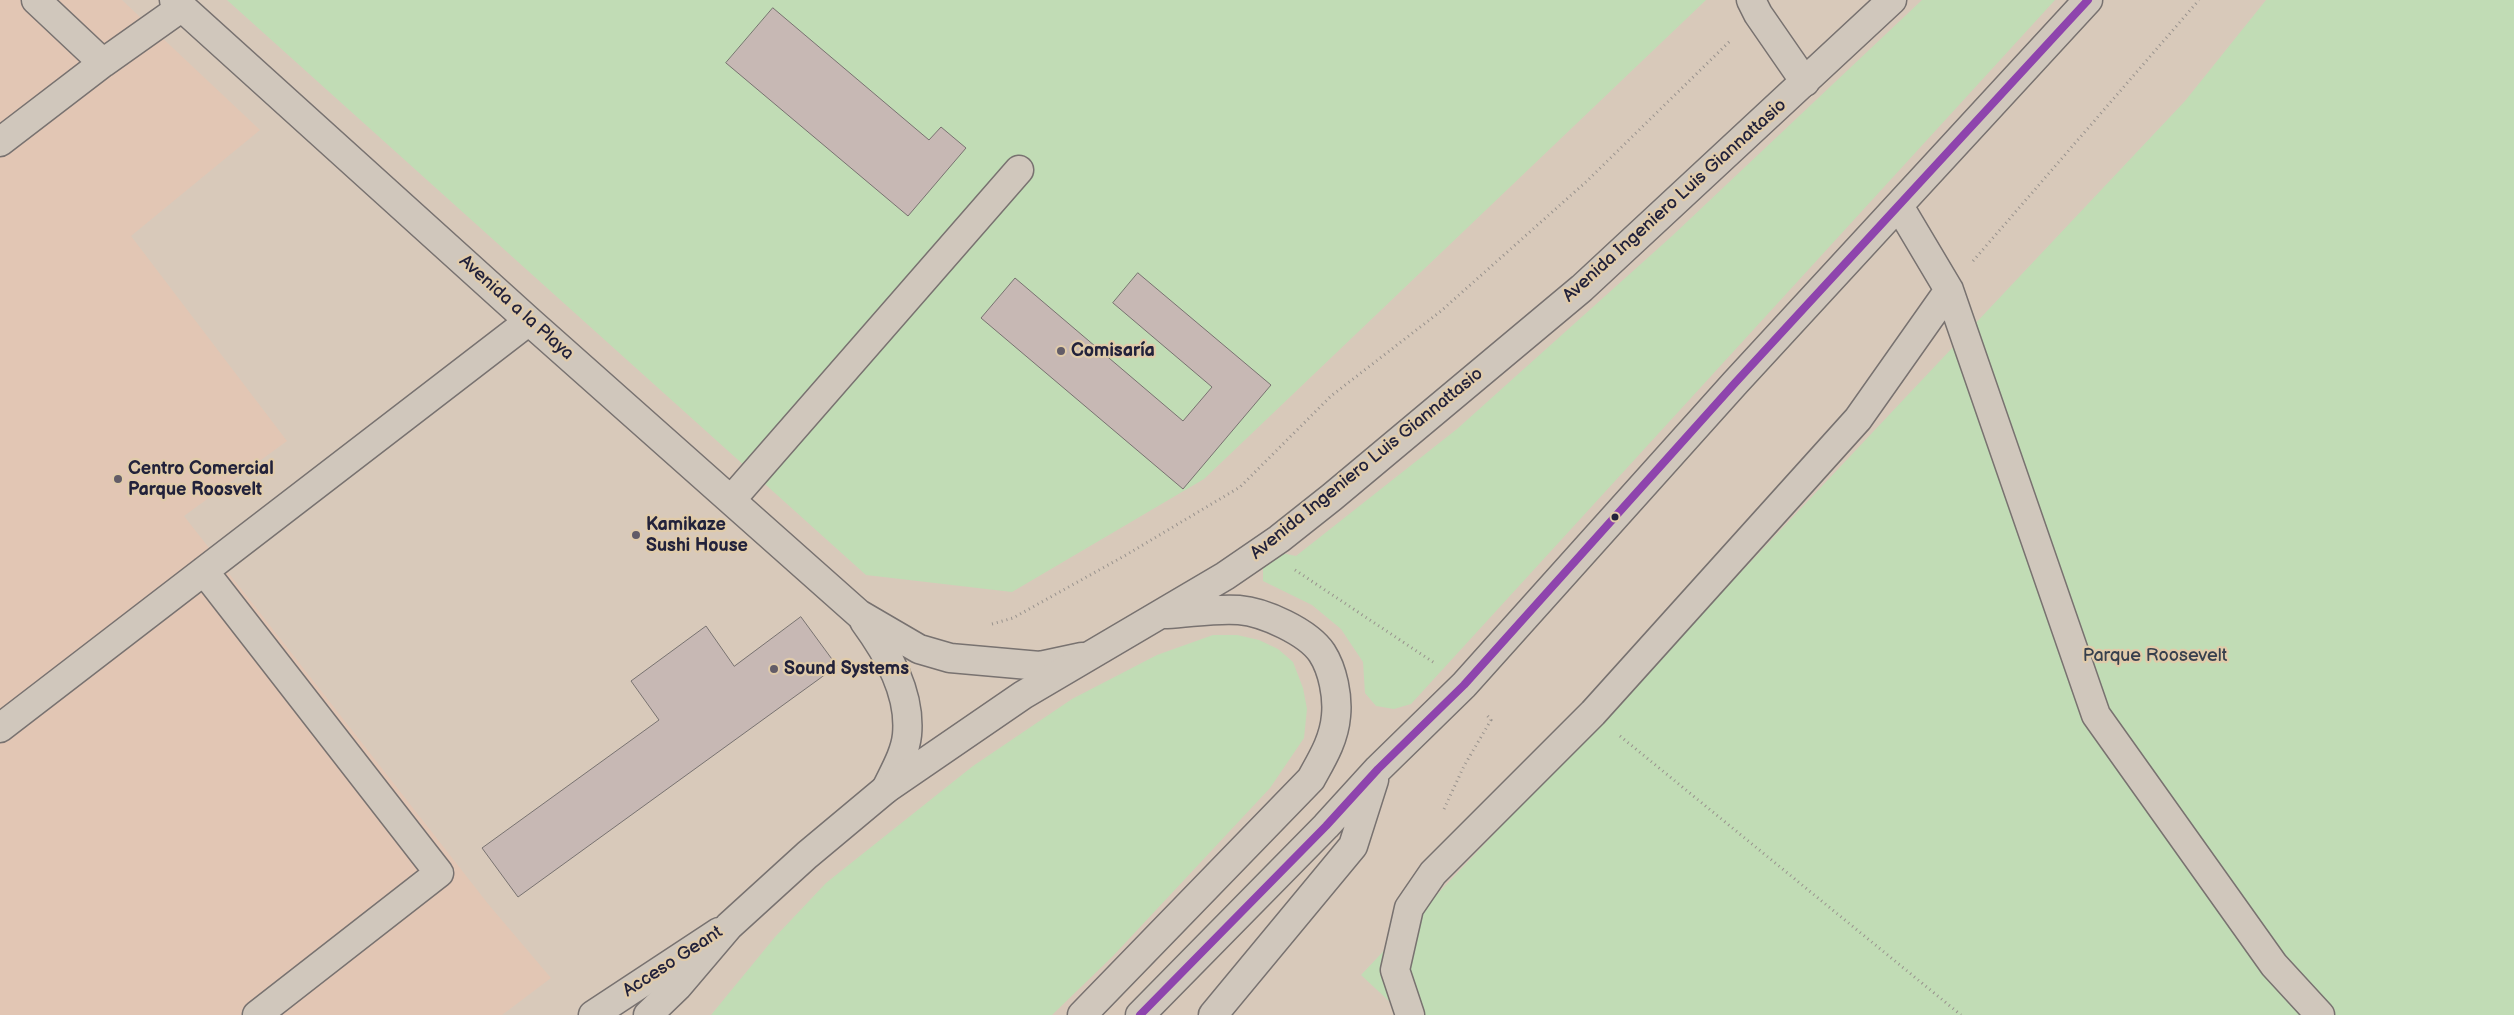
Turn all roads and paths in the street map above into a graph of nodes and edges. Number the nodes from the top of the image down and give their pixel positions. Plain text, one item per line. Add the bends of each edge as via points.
1 (36, 0) edge
2 (1892, 0) edge
3 (2088, 0) edge
4 (2199, 0) edge
5 (178, 3) edge
6 (1754, 7) edge
7 (103, 63) junction
8 (1805, 82) junction
9 (0, 142) edge
10 (1019, 170) dead end
11 (1899, 206) junction
12 (1948, 290) junction
13 (530, 321) junction
14 (731, 500) junction
15 (1263, 549) junction
16 (204, 571) junction
17 (859, 614) junction
18 (1164, 614) junction
19 (985, 627) dead end
20 (1084, 657) junction
21 (1464, 685) junction
22 (1593, 713) junction
23 (0, 728) edge
24 (1378, 769) junction
25 (886, 789) junction
26 (1440, 818) dead end
27 (729, 926) junction
28 (257, 1015) edge
29 (593, 1015) edge
30 (648, 1015) edge
31 (1082, 1015) edge
32 (1140, 1015) edge
33 (1213, 1015) edge
34 (1410, 1015) edge
35 (1961, 1015) edge
36 (2320, 1015) edge

1 - 7 main road
2 - 8 main road, Avenida Ingeniero Luis Giannattasio
3 - 11 main road
4 - 12 path
5 - 7 main road
5 - 13 main road, Avenida a la Playa
6 - 8 main road
6 - 19 path via 1587,180 1441,311 1331,396 1240,486 1022,613
7 - 9 main road
8 - 15 main road, Avenida Ingeniero Luis Giannattasio via 1582,288 1332,497
10 - 14 main road
11 - 12 main road
11 - 21 main road via 1728,390
12 - 22 main road via 1858,419
12 - 36 main road via 2096,715 2274,965
13 - 14 main road, Avenida a la Playa
13 - 16 main road
14 - 17 main road, Avenida a la Playa
15 - 18 main road, Avenida Ingeniero Luis Giannattasio
15 - 21 path
16 - 23 main road
16 - 28 main road via 438,872
17 - 20 main road via 919,648 950,658 1040,666
17 - 25 main road via 887,653 898,678 906,711 904,749
18 - 20 main road, Avenida Ingeniero Luis Giannattasio
18 - 31 main road via 1239,610 1270,616 1299,633 1322,653 1333,680 1336,715 1329,746 1311,780
20 - 25 main road, Avenida Ingeniero Luis Giannattasio via 962,735
21 - 24 main road
21 - 26 path via 1491,720 1464,766
22 - 34 main road via 1433,873 1409,908 1395,970
22 - 35 path
24 - 32 main road
24 - 33 main road via 1353,846
25 - 27 main road, Avenida Ingeniero Luis Giannattasio
27 - 29 main road, Acceso Geant
27 - 30 main road, Avenida Ingeniero Luis Giannattasio via 678,986

